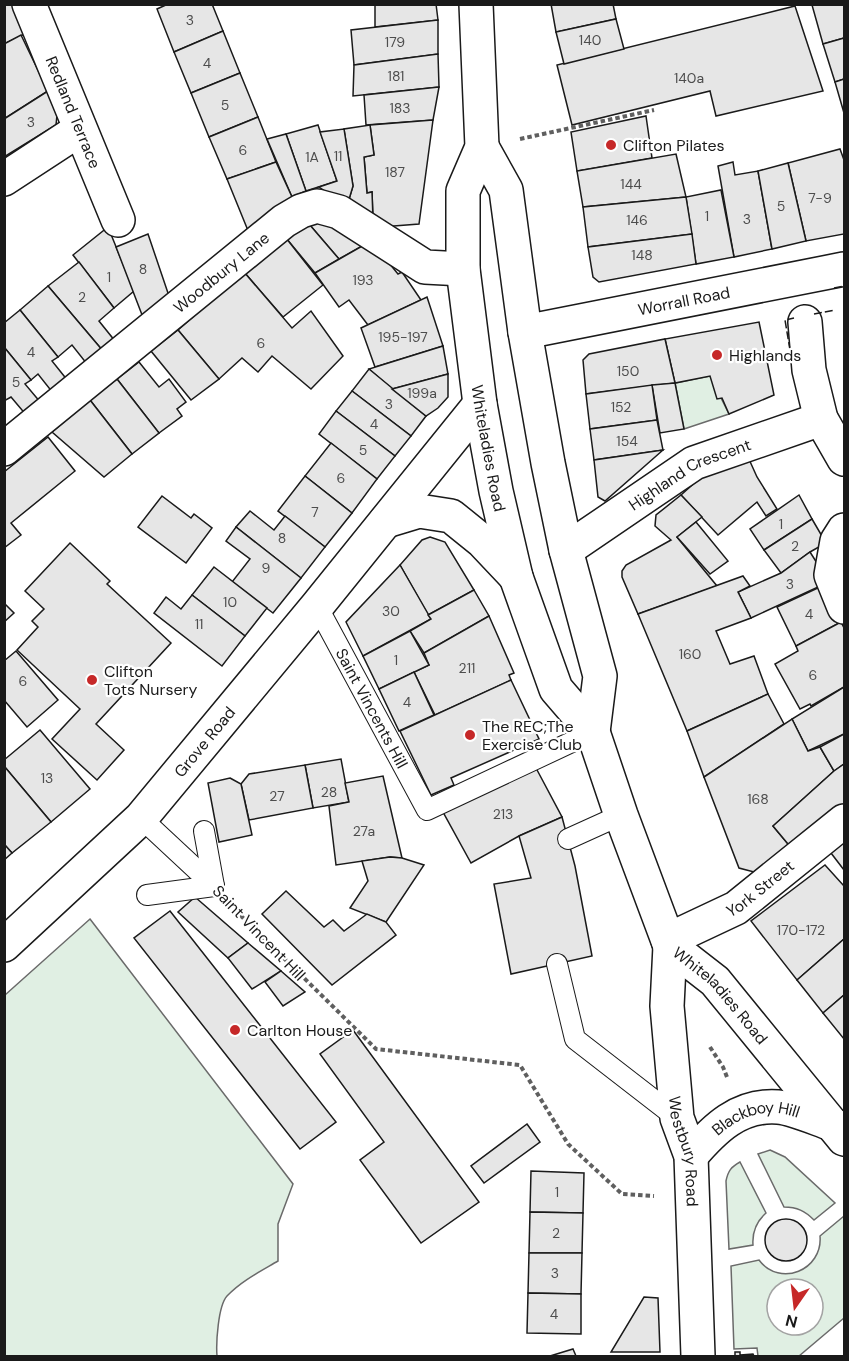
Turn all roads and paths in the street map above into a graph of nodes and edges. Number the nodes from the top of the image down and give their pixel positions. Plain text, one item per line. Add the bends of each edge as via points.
1 (29, 4) edge
2 (476, 4) edge
3 (654, 110) dead end
4 (79, 129) junction
5 (482, 147) junction
6 (4, 179) edge
7 (118, 220) dead end
8 (844, 269) edge
9 (463, 270) junction
10 (806, 321) dead end
11 (525, 332) junction
12 (480, 404) junction
13 (821, 419) junction
14 (4, 449) edge
15 (844, 459) edge
16 (386, 521) junction
17 (844, 530) edge
18 (566, 550) junction
19 (516, 577) junction
20 (317, 606) junction
21 (844, 607) edge
22 (593, 732) junction
23 (621, 815) junction
24 (141, 818) junction
25 (844, 821) edge
26 (204, 831) dead end
27 (568, 839) dead end
28 (214, 886) junction
29 (147, 895) dead end
30 (669, 943) junction
31 (4, 945) edge
32 (558, 964) dead end
33 (677, 1118) junction
34 (838, 1132) edge
35 (691, 1156) junction
36 (622, 1194) dead end
37 (698, 1356) edge

1 - 4 street, Redland Terrace
2 - 5 street, Whiteladies Road
3 - 5 path
4 - 6 street
4 - 7 street, Redland Terrace
5 - 9 street, Whiteladies Road via 463,191
5 - 11 street, Whiteladies Road via 506,190
8 - 11 street, Worrall Road
9 - 12 street, Whiteladies Road
9 - 14 street, Woodbury Lane via 425,267 339,212 316,206 301,211
10 - 13 street via 809,370
11 - 18 street, Whiteladies Road
12 - 16 street, Grove Road
12 - 19 street, Whiteladies Road
13 - 15 street
13 - 18 street, Highland Crescent via 694,463
16 - 19 street via 419,511 451,516
16 - 20 street, Grove Road
17 - 21 street via 837,541 831,575
18 - 22 street, Whiteladies Road via 600,676
19 - 22 street, Whiteladies Road via 556,689
20 - 22 lane, Saint Vincents Hill via 427,810
20 - 24 street, Grove Road
22 - 23 street, Whiteladies Road
23 - 27 lane
23 - 30 street, Whiteladies Road
24 - 28 lane, Saint Vincent Hill
24 - 31 street, Grove Road
25 - 30 street, York Street via 736,908
26 - 28 lane
28 - 29 lane
28 - 36 path, Saint Vincent Hill via 376,1049 520,1065 568,1144
30 - 33 street, Westbury Road via 667,1006
30 - 34 street, Whiteladies Road via 715,981
32 - 33 lane via 575,1040
33 - 35 street, Westbury Road
34 - 35 street, Blackboy Hill via 779,1107 755,1109 738,1114 713,1130
35 - 37 street, Westbury Road

